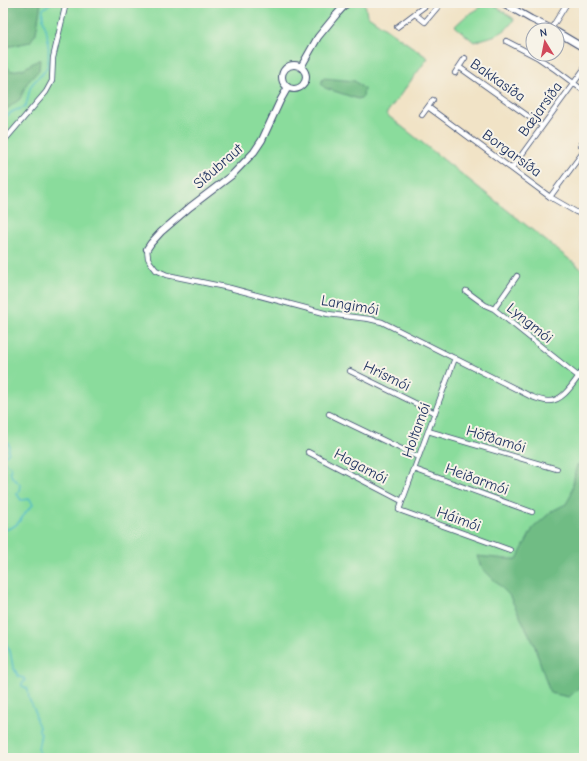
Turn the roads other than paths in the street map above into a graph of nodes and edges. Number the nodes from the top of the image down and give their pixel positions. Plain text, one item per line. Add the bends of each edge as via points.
1 (66, 3) edge
2 (347, 3) edge
3 (429, 3) edge
4 (442, 3) edge
5 (503, 3) edge
6 (567, 3) edge
7 (415, 14) junction
8 (538, 22) edge
9 (558, 22) edge
10 (396, 27) dead end
11 (565, 37) edge
12 (506, 41) dead end
13 (584, 48) edge
14 (465, 58) dead end
15 (301, 67) junction
16 (459, 67) junction
17 (584, 69) edge
18 (454, 73) dead end
19 (573, 84) junction
20 (288, 87) junction
21 (584, 91) edge
22 (433, 100) dead end
23 (428, 107) junction
24 (422, 115) dead end
25 (542, 126) junction
26 (3, 142) edge
27 (584, 151) edge
28 (512, 168) junction
29 (550, 197) junction
30 (584, 214) edge
31 (147, 249) joint
32 (517, 276) dead end
33 (466, 291) dead end
34 (494, 309) junction
35 (455, 358) junction
36 (584, 369) edge
37 (350, 371) dead end
38 (578, 376) junction
39 (584, 381) edge
40 (435, 413) junction
41 (329, 414) dead end
42 (428, 431) junction
43 (308, 452) dead end
44 (418, 457) junction
45 (414, 469) junction
46 (557, 469) dead end
47 (402, 501) junction
48 (399, 510) joint
49 (532, 512) dead end
50 (510, 550) dead end

1 - 26 street via 53,58 52,81 46,92
2 - 15 street via 318,37
3 - 7 street
4 - 7 street via 425,22
5 - 8 street
6 - 9 street
7 - 10 street
11 - 13 street
12 - 19 street via 536,57
14 - 16 street, Bakkasíða
15 - 20 street via 306,74 304,84 297,89
15 - 20 street via 291,65 284,70 282,78
16 - 18 street, Bakkasíða
16 - 25 street, Bakkasíða
17 - 19 street, Bæjarsíða
19 - 21 street, Bæjarsíða
19 - 25 street, Bæjarsíða
20 - 31 street, Síðubraut via 254,152 232,175 161,232
22 - 23 street
23 - 24 street
23 - 28 street, Borgarsíða
25 - 28 street, Bæjarsíða
27 - 29 street
28 - 29 street, Borgarsíða
29 - 30 street, Borgarsíða
31 - 35 street, Langimói via 148,258 156,270 167,275 230,288 328,314 382,322
32 - 34 street
33 - 34 street, Lyngmói
34 - 38 street, Lyngmói
35 - 38 street, Langimói via 530,396 547,401 555,401 561,397
35 - 40 street, Holtamói
36 - 38 street, Langimói
37 - 40 street, Hrísmói
38 - 39 street, Lyngmói
40 - 42 street, Holtamói
41 - 44 street
42 - 44 street, Holtamói
42 - 46 street, Höfðamói
43 - 47 street, Hagamói
44 - 45 street, Holtamói
45 - 47 street, Holtamói
45 - 49 street, Heiðarmói
47 - 48 street, Holtamói
48 - 50 street, Háimói

